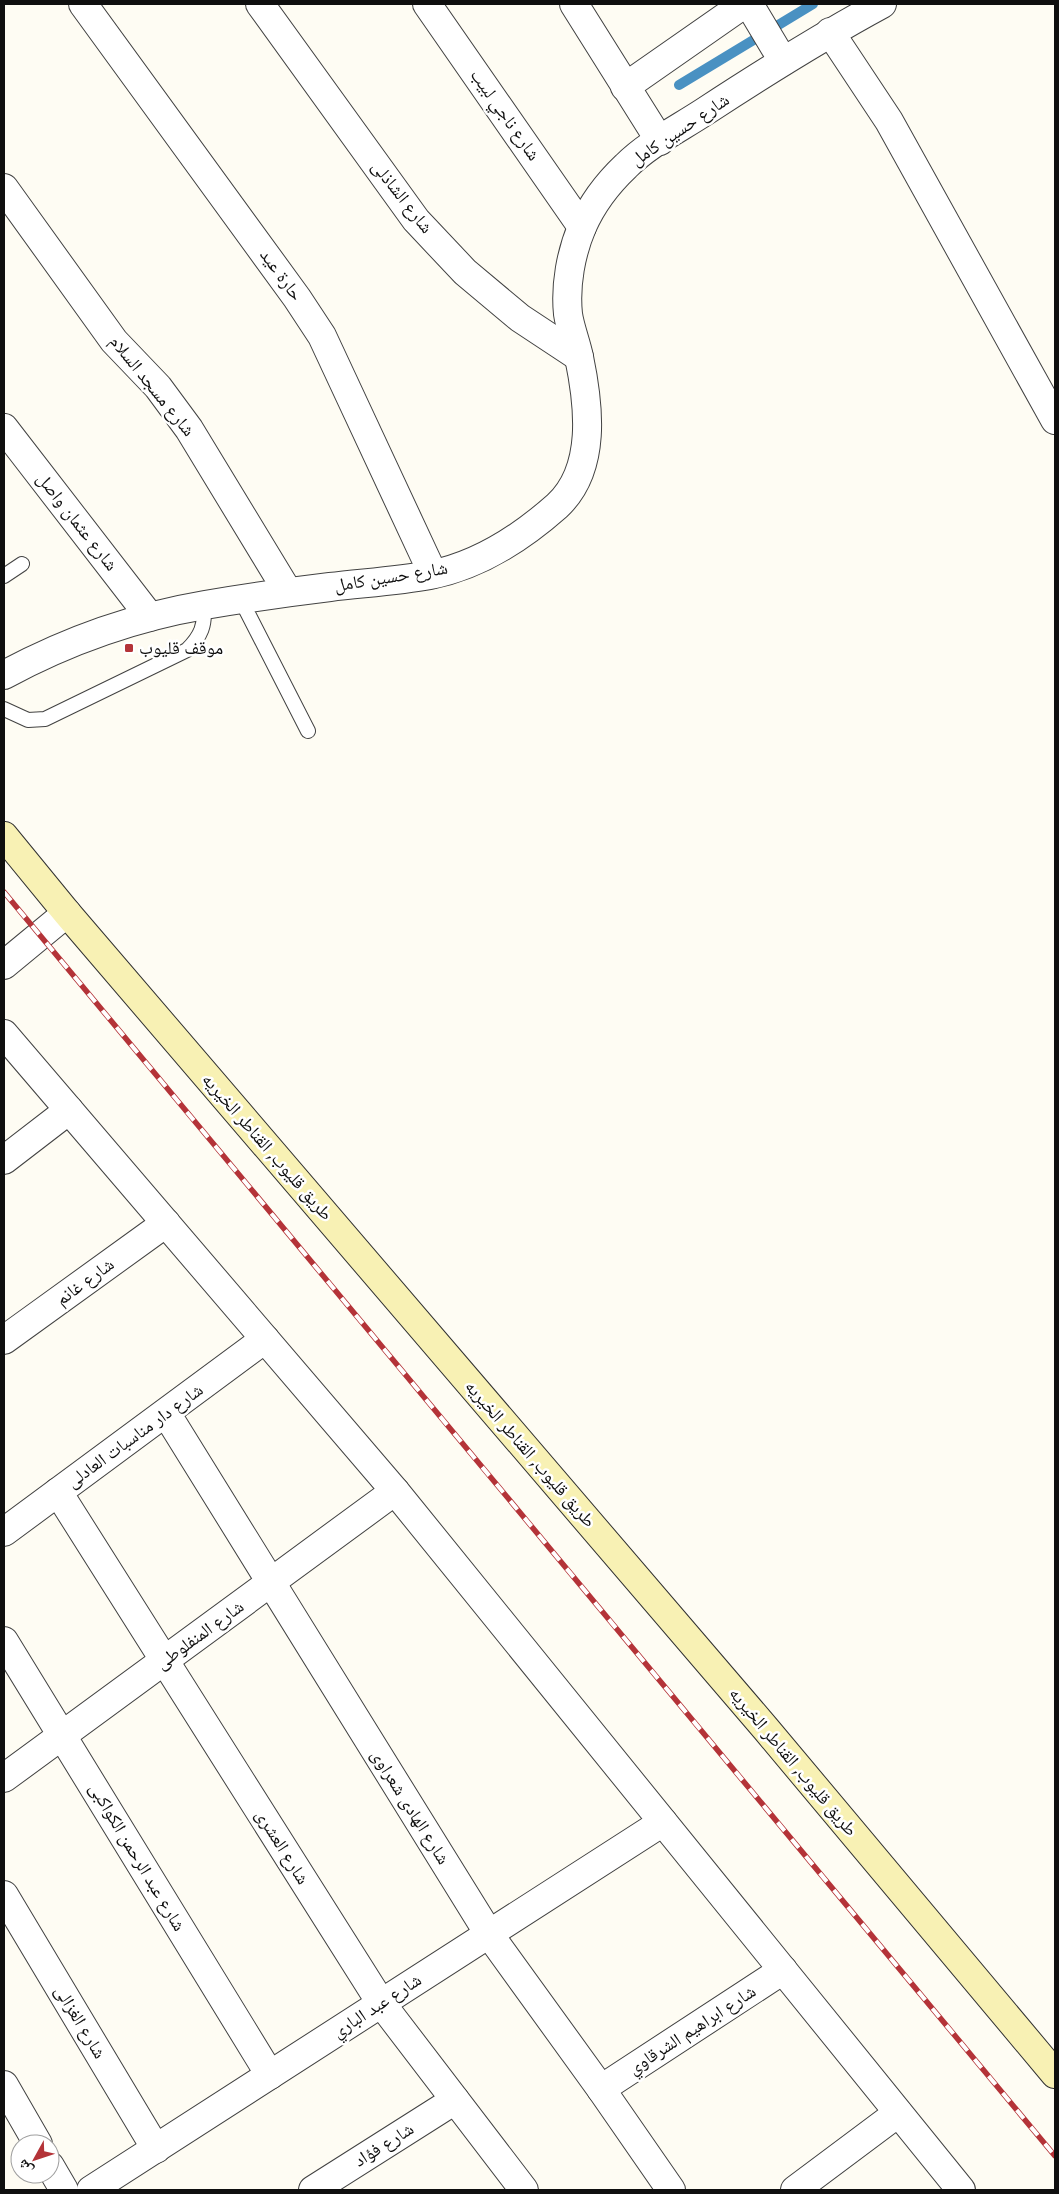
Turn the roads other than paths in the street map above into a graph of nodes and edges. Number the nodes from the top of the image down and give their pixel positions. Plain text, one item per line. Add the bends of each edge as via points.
1 (83, 4) edge
2 (260, 4) edge
3 (427, 4) edge
4 (574, 4) edge
5 (744, 4) edge
6 (749, 4) edge
7 (882, 4) edge
8 (830, 32) junction
9 (784, 60) junction
10 (625, 87) junction
11 (660, 141) junction
12 (4, 188) edge
13 (582, 227) junction
14 (579, 357) junction
15 (1055, 420) edge
16 (4, 428) edge
17 (22, 564) dead end
18 (433, 574) junction
19 (4, 576) edge
20 (288, 592) junction
21 (241, 600) junction
22 (203, 605) junction
23 (150, 617) junction
24 (4, 675) edge
25 (4, 709) edge
26 (308, 731) dead end
27 (4, 836) edge
28 (67, 913) junction
29 (4, 965) edge
30 (4, 1034) edge
31 (69, 1110) junction
32 (4, 1160) edge
33 (166, 1223) junction
34 (265, 1339) junction
35 (4, 1340) edge
36 (166, 1412) junction
37 (396, 1491) junction
38 (58, 1492) junction
39 (4, 1532) edge
40 (272, 1582) junction
41 (4, 1640) edge
42 (164, 1661) junction
43 (63, 1735) junction
44 (4, 1778) edge
45 (663, 1822) junction
46 (4, 1895) edge
47 (489, 1934) junction
48 (783, 1970) junction
49 (381, 2003) junction
50 (1055, 2074) edge
51 (270, 2075) junction
52 (4, 2084) edge
53 (601, 2089) junction
54 (455, 2100) junction
55 (898, 2113) junction
56 (32, 2134) edge
57 (156, 2149) junction
58 (91, 2190) edge
59 (313, 2190) edge
60 (524, 2190) edge
61 (671, 2190) edge
62 (796, 2190) edge
63 (961, 2190) edge

1 - 18 street, حارة عيد via 322,336
2 - 14 street, شارع الشاذلى via 416,220 465,272 492,295
3 - 13 street, شارع ناجي لبيب
4 - 10 street
5 - 10 street
6 - 9 street
7 - 8 street, شارع حسين كامل
8 - 9 street, شارع حسين كامل
8 - 15 street via 889,121
9 - 11 street, شارع حسين كامل
10 - 11 street
11 - 13 street, شارع حسين كامل via 628,164 602,193
12 - 20 street, شارع مسجد السلام via 114,341 158,388 189,429
13 - 14 street, شارع حسين كامل via 569,270 568,314
14 - 18 street, شارع حسين كامل via 588,413 586,444 578,476 559,504 503,546 469,563
16 - 23 street, شارع عثمان واصل
17 - 19 lane
18 - 20 street, شارع حسين كامل
20 - 21 street, شارع حسين كامل
21 - 22 street, شارع حسين كامل
21 - 26 lane
22 - 23 street, شارع حسين كامل
22 - 25 lane via 205,618 202,630 187,650 45,720 28,720
23 - 24 street, شارع حسين كامل via 92,634
27 - 28 main road, طريق قليوب, القناطر الخيريه
28 - 29 street
28 - 50 main road, طريق قليوب, القناطر الخيريه via 753,1714
30 - 31 street
31 - 32 street
31 - 33 street
33 - 34 street
33 - 35 street, شارع غانم
34 - 36 street, شارع دار مناسبات العادلى
34 - 37 street
36 - 38 street, شارع دار مناسبات العادلى
36 - 40 street, شارع الهادى شعراوى
37 - 40 street, شارع المنفلوطى
37 - 45 street
38 - 39 street, شارع دار مناسبات العادلى
38 - 42 street, شارع العشرى
40 - 42 street, شارع المنفلوطى
40 - 47 street, شارع الهادى شعراوى
41 - 43 street, شارع عبد الرحمن الكواكبى
42 - 43 street, شارع المنفلوطى
42 - 49 street, شارع العشرى
43 - 44 street, شارع المنفلوطى
43 - 51 street, شارع عبد الرحمن الكواكبى
45 - 47 street, شارع عبد الباري
45 - 48 street
46 - 57 street, شارع الغزالى
47 - 49 street, شارع عبد الباري
47 - 53 street, شارع الهادى شعراوى
48 - 53 street, شارع ابراهيم الشرقاوي
48 - 55 street
49 - 51 street, شارع عبد الباري
49 - 54 street, شارع العشرى
51 - 57 street, شارع عبد الباري
52 - 56 street
53 - 61 street, شارع الهادى شعراوى
54 - 59 street, شارع فؤاد
54 - 60 street, شارع العشرى
55 - 62 street
55 - 63 street
57 - 58 street, شارع عبد الباري

